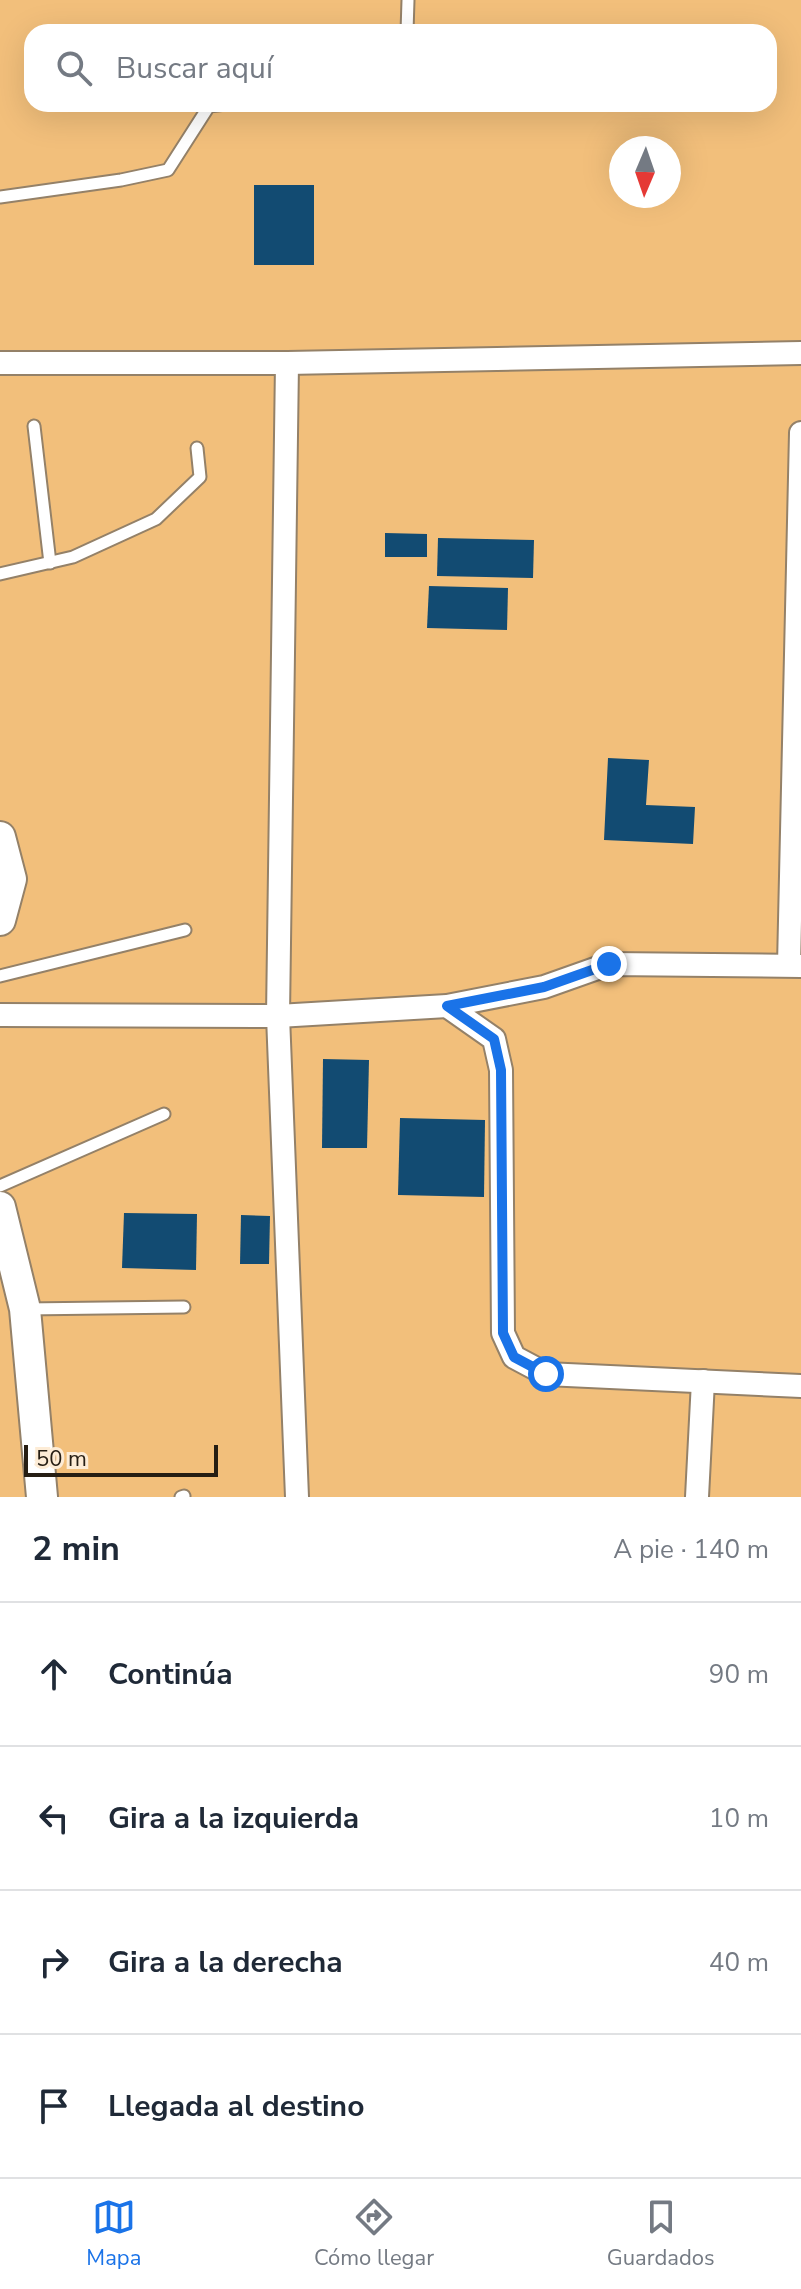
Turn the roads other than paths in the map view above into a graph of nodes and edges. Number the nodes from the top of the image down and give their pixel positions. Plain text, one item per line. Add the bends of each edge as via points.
1 (408, 0) edge
2 (407, 24) edge
3 (205, 112) edge
4 (0, 197) edge
5 (801, 353) edge
6 (0, 363) edge
7 (287, 363) junction
8 (34, 426) dead end
9 (801, 433) edge
10 (197, 448) dead end
11 (50, 563) junction
12 (0, 574) edge
13 (0, 837) edge
14 (0, 920) edge
15 (185, 930) dead end
16 (795, 966) edge
17 (0, 976) edge
18 (447, 1006) junction
19 (0, 1015) edge
20 (278, 1016) junction
21 (164, 1114) dead end
22 (0, 1186) edge
23 (0, 1207) edge
24 (184, 1307) dead end
25 (25, 1309) junction
26 (703, 1381) junction
27 (801, 1386) edge
28 (42, 1497) edge
29 (297, 1497) edge
30 (697, 1497) edge

1 - 2 lane
3 - 4 lane via 168,170
5 - 7 street
6 - 7 street
7 - 20 street
8 - 11 lane
9 - 16 street
10 - 11 lane via 200,477 156,519
11 - 12 lane
13 - 14 street via 11,879
15 - 17 lane
16 - 18 street via 609,964 544,987
18 - 20 street
18 - 26 street via 494,1039 501,1070 503,1333 514,1357 546,1374
19 - 20 street
20 - 29 street
21 - 22 lane
23 - 25 street
24 - 25 lane
25 - 28 street
26 - 27 street
26 - 30 street

